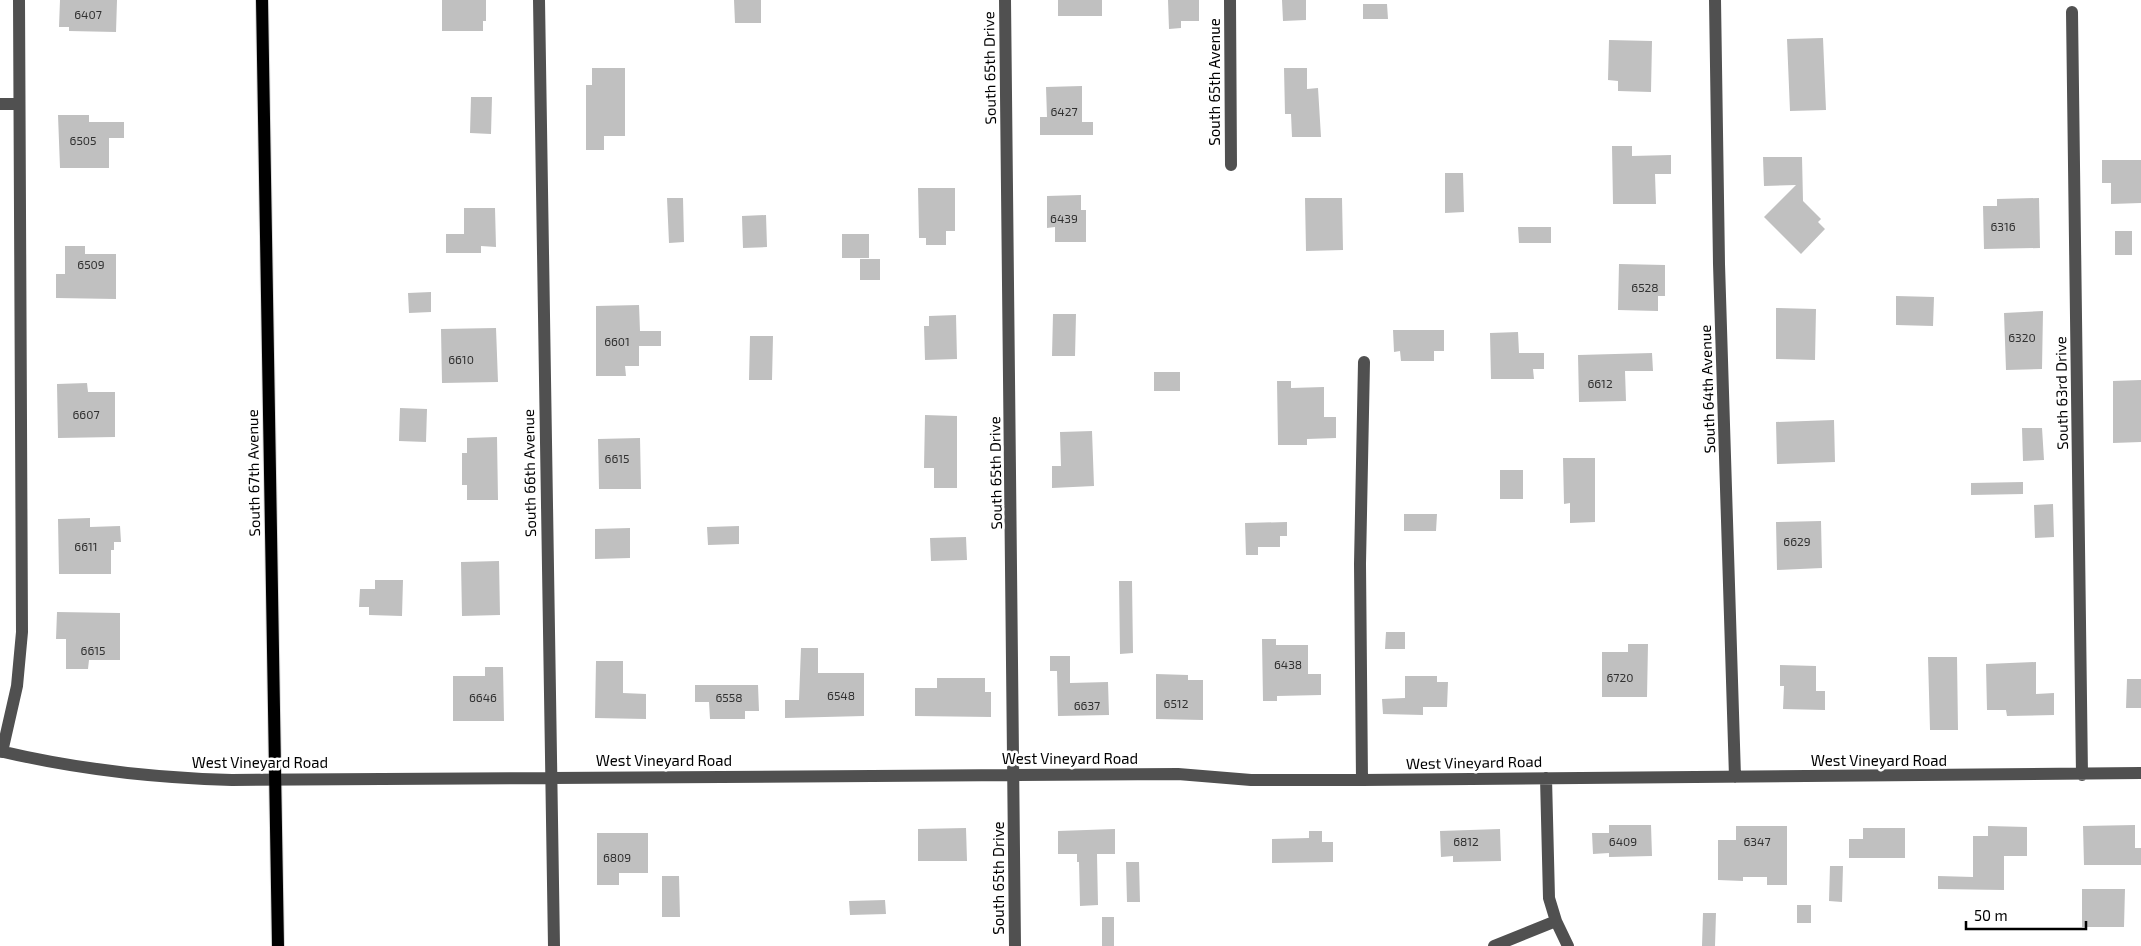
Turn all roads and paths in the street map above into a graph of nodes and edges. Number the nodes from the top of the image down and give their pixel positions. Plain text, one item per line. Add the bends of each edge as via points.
1 (19, 0) edge
2 (262, 0) edge
3 (539, 0) edge
4 (1005, 0) edge
5 (1230, 0) edge
6 (1715, 0) edge
7 (2072, 12) dead end
8 (0, 104) edge
9 (19, 104) junction
10 (1231, 165) dead end
11 (1364, 362) dead end
12 (1, 752) edge
13 (2141, 773) edge
14 (1015, 774) junction
15 (2082, 775) junction
16 (550, 777) junction
17 (1735, 777) junction
18 (1546, 778) junction
19 (274, 779) junction
20 (1362, 780) junction
21 (1556, 921) junction
22 (278, 946) edge
23 (554, 946) edge
24 (1015, 946) edge
25 (1494, 946) edge
26 (1568, 946) edge

1 - 9 street
2 - 19 main road, South 67th Avenue
3 - 16 street, South 66th Avenue
4 - 14 street, South 65th Drive
5 - 10 street, South 65th Avenue
6 - 17 street, South 64th Avenue
7 - 15 street, South 63rd Drive
8 - 9 street
9 - 12 street via 22,632 17,686
11 - 20 street via 1360,556
12 - 19 street, West Vineyard Road via 152,776
13 - 15 street, West Vineyard Road
14 - 16 street, West Vineyard Road
14 - 20 street, West Vineyard Road via 1178,774 1251,780
14 - 24 street, South 65th Drive
15 - 17 street, West Vineyard Road
16 - 19 street, West Vineyard Road
16 - 23 street, South 66th Avenue
17 - 18 street, West Vineyard Road
18 - 20 street, West Vineyard Road
18 - 21 street via 1548,888
19 - 22 main road, South 67th Avenue
21 - 25 street
21 - 26 street

